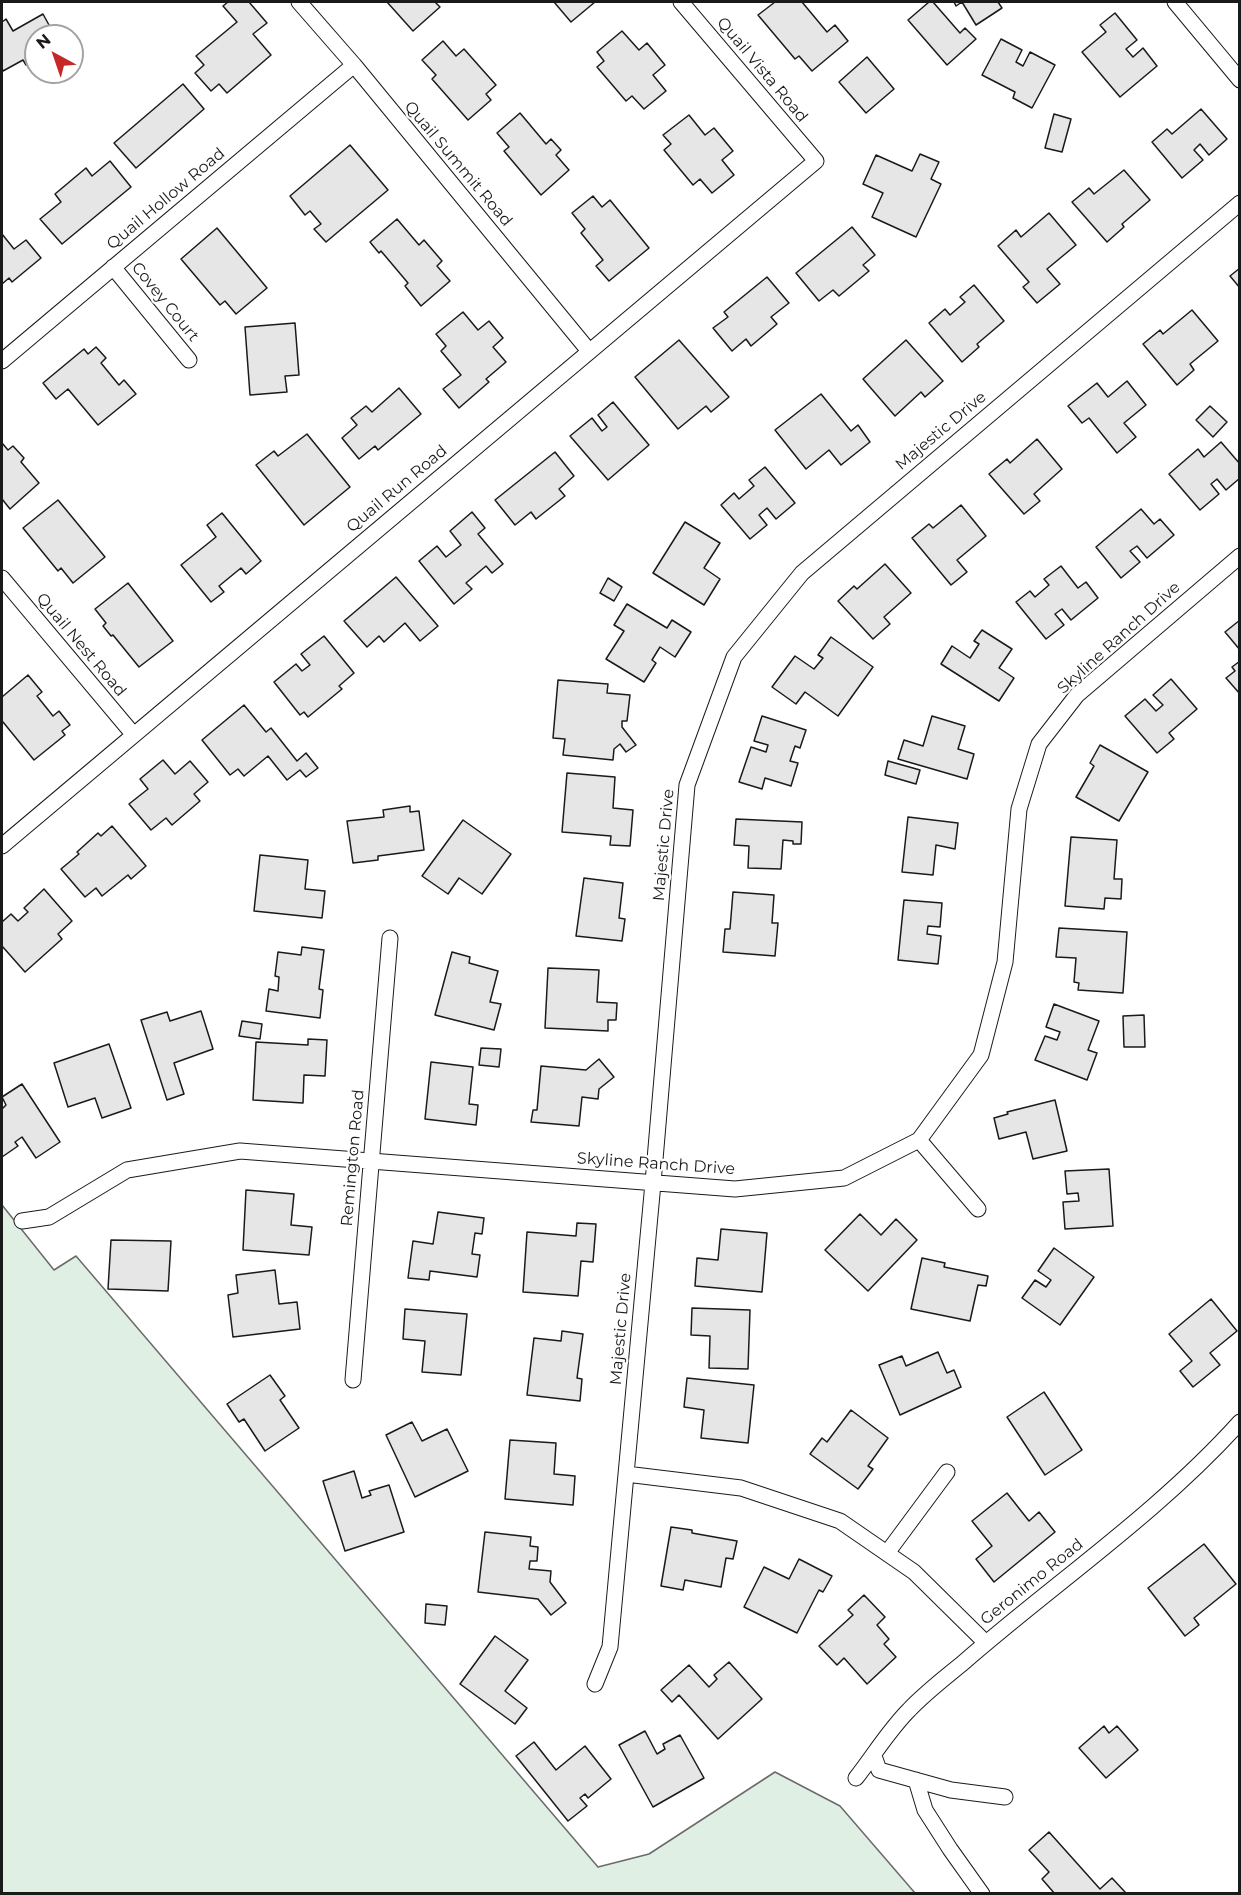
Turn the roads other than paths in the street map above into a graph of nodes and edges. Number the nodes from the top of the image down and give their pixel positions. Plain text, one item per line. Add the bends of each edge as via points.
1 (299, 2) edge
2 (681, 2) edge
3 (1175, 2) edge
4 (354, 66) junction
5 (1239, 80) edge
6 (816, 161) joint
7 (1239, 203) edge
8 (113, 267) junction
9 (589, 351) junction
10 (189, 360) dead end
11 (2, 361) edge
12 (1239, 556) edge
13 (2, 578) edge
14 (133, 734) junction
15 (2, 846) edge
16 (390, 938) dead end
17 (919, 1140) junction
18 (370, 1161) junction
19 (653, 1183) junction
20 (978, 1209) dead end
21 (22, 1221) dead end
22 (353, 1380) dead end
23 (1239, 1422) edge
24 (947, 1472) dead end
25 (626, 1474) junction
26 (887, 1553) junction
27 (986, 1643) junction
28 (595, 1684) dead end
29 (873, 1756) junction
30 (856, 1778) dead end
31 (916, 1780) junction
32 (1005, 1797) dead end
33 (982, 1893) edge

1 - 4 street, Quail Summit Road
2 - 6 street, Quail Vista Road
3 - 5 street
4 - 8 street, Quail Hollow Road
4 - 9 street, Quail Summit Road
6 - 9 street, Quail Run Road
7 - 19 street, Majestic Drive via 802,573 734,657 687,785
8 - 10 street, Covey Court
8 - 11 street, Quail Hollow Road
9 - 14 street, Quail Run Road
12 - 17 street, Skyline Ranch Drive via 1077,695 1039,744 1019,809 1005,962 981,1054
13 - 14 street, Quail Nest Road
14 - 15 street, Quail Run Road
16 - 18 street, Remington Road
17 - 19 street, Skyline Ranch Drive via 844,1178 735,1189
17 - 20 street
18 - 19 street, Skyline Ranch Drive
18 - 21 street, Skyline Ranch Drive via 240,1151 184,1160 127,1170 49,1217
18 - 22 street, Remington Road
19 - 25 street, Majestic Drive
23 - 27 street, Geronimo Road via 1178,1484
24 - 26 street
25 - 26 street via 741,1488 840,1521
25 - 28 street, Majestic Drive via 609,1647
26 - 27 street via 914,1572
27 - 29 street, Geronimo Road via 910,1709
29 - 30 street, Geronimo Road
29 - 31 street via 879,1770
31 - 32 street via 951,1790
31 - 33 street via 925,1810

